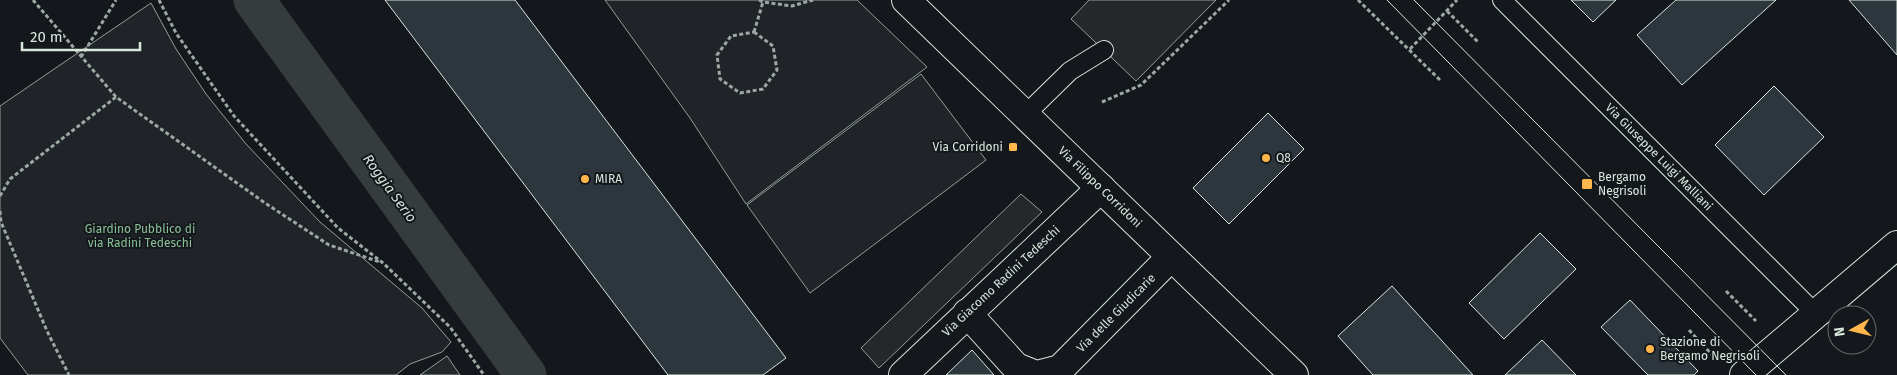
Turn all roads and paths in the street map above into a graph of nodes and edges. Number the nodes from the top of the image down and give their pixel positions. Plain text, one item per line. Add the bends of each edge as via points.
1 (33, 0) edge
2 (116, 0) edge
3 (159, 0) edge
4 (759, 0) edge
5 (813, 0) edge
6 (906, 0) edge
7 (1229, 0) edge
8 (1358, 0) edge
9 (1457, 0) edge
10 (1502, 0) edge
11 (763, 2) junction
12 (1448, 11) junction
13 (754, 32) junction
14 (1478, 42) dead end
15 (1104, 50) dead end
16 (1410, 50) junction
17 (81, 57) junction
18 (1440, 80) dead end
19 (116, 97) junction
20 (1102, 102) dead end
21 (1025, 115) junction
22 (1101, 188) junction
23 (0, 196) edge
24 (0, 211) edge
25 (1897, 245) edge
26 (1172, 257) junction
27 (383, 263) junction
28 (1726, 291) dead end
29 (967, 313) junction
30 (1816, 314) junction
31 (1751, 316) dead end
32 (1688, 330) dead end
33 (1712, 355) dead end
34 (1050, 374) edge
35 (69, 375) edge
36 (484, 375) edge
37 (903, 375) edge
38 (1294, 375) edge
39 (1744, 375) edge

1 - 17 path
2 - 17 path
3 - 27 path via 176,33 234,116 338,228
4 - 11 path
5 - 11 path via 792,6
6 - 21 street, Via Filippo Corridoni
7 - 20 path via 1141,84
8 - 16 path
9 - 12 path
10 - 30 lane, Via Giuseppe Luigi Malliani
11 - 13 path
12 - 14 path
12 - 16 path
13 - 13 path via 773,46 777,70 763,89 740,93 720,79 717,55 731,36
15 - 21 lane via 1070,71
16 - 18 path
17 - 19 path
19 - 23 path via 10,179
19 - 27 path via 329,245
21 - 22 street, Via Filippo Corridoni
22 - 26 street, Via Filippo Corridoni
22 - 29 street, Via Giacomo Radini Tedeschi
24 - 35 path via 1,222 43,322
25 - 30 street
26 - 34 street, Via delle Giudicarie
26 - 38 street, Via Filippo Corridoni
27 - 36 path via 450,327
28 - 31 path
29 - 34 street, Via delle Giudicarie via 1016,367
29 - 37 street, Via Giacomo Radini Tedeschi
30 - 39 street
32 - 33 path

